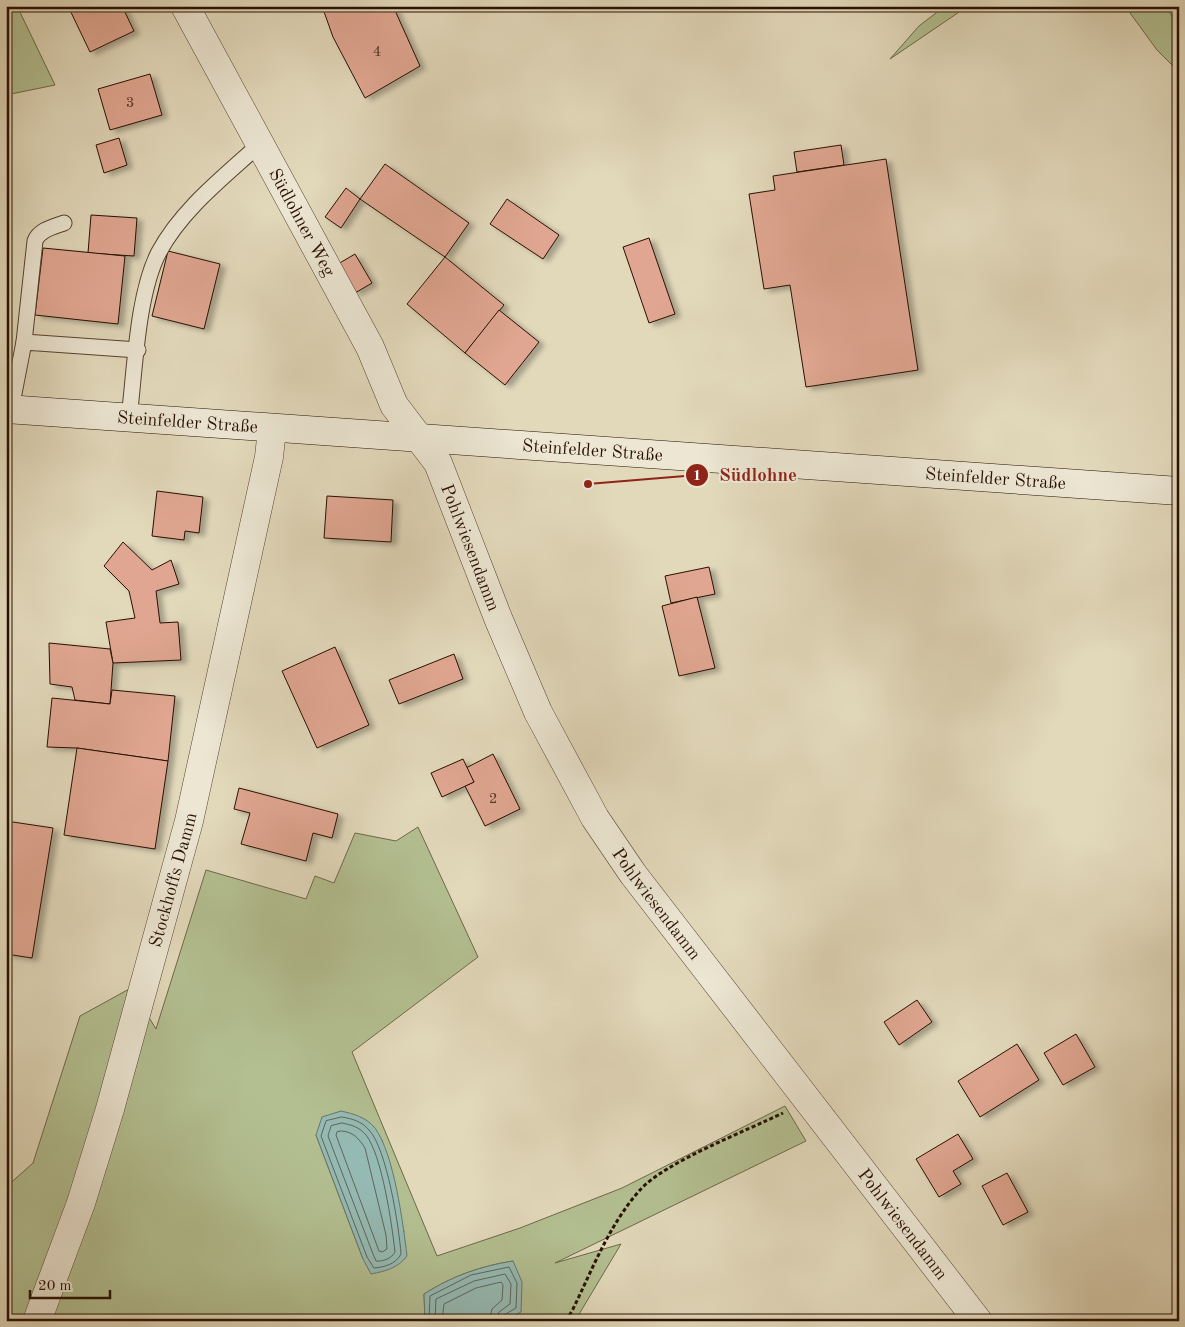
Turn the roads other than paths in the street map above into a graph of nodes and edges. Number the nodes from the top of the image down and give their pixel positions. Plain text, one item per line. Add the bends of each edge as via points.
1 (185, 6) edge
2 (261, 143) junction
3 (64, 223) dead end
4 (24, 342) junction
5 (138, 350) junction
6 (9, 409) edge
7 (129, 418) junction
8 (272, 428) junction
9 (419, 438) junction
10 (1179, 491) edge
11 (37, 1321) edge
12 (978, 1321) edge

1 - 2 street, Südlohner Weg
2 - 5 lane via 188,213 160,251 144,295
2 - 9 street, Südlohner Weg via 370,347 394,404
3 - 4 lane via 43,232 34,242
4 - 5 lane
4 - 6 lane
5 - 7 lane
6 - 7 street, Steinfelder Straße
7 - 8 street, Steinfelder Straße
8 - 9 street, Steinfelder Straße
8 - 11 street, Stockhoffs Damm via 267,466 189,821 110,1109 81,1203
9 - 10 street, Steinfelder Straße
9 - 12 street, Pohlwiesendamm via 438,463 538,712 595,818 633,874

